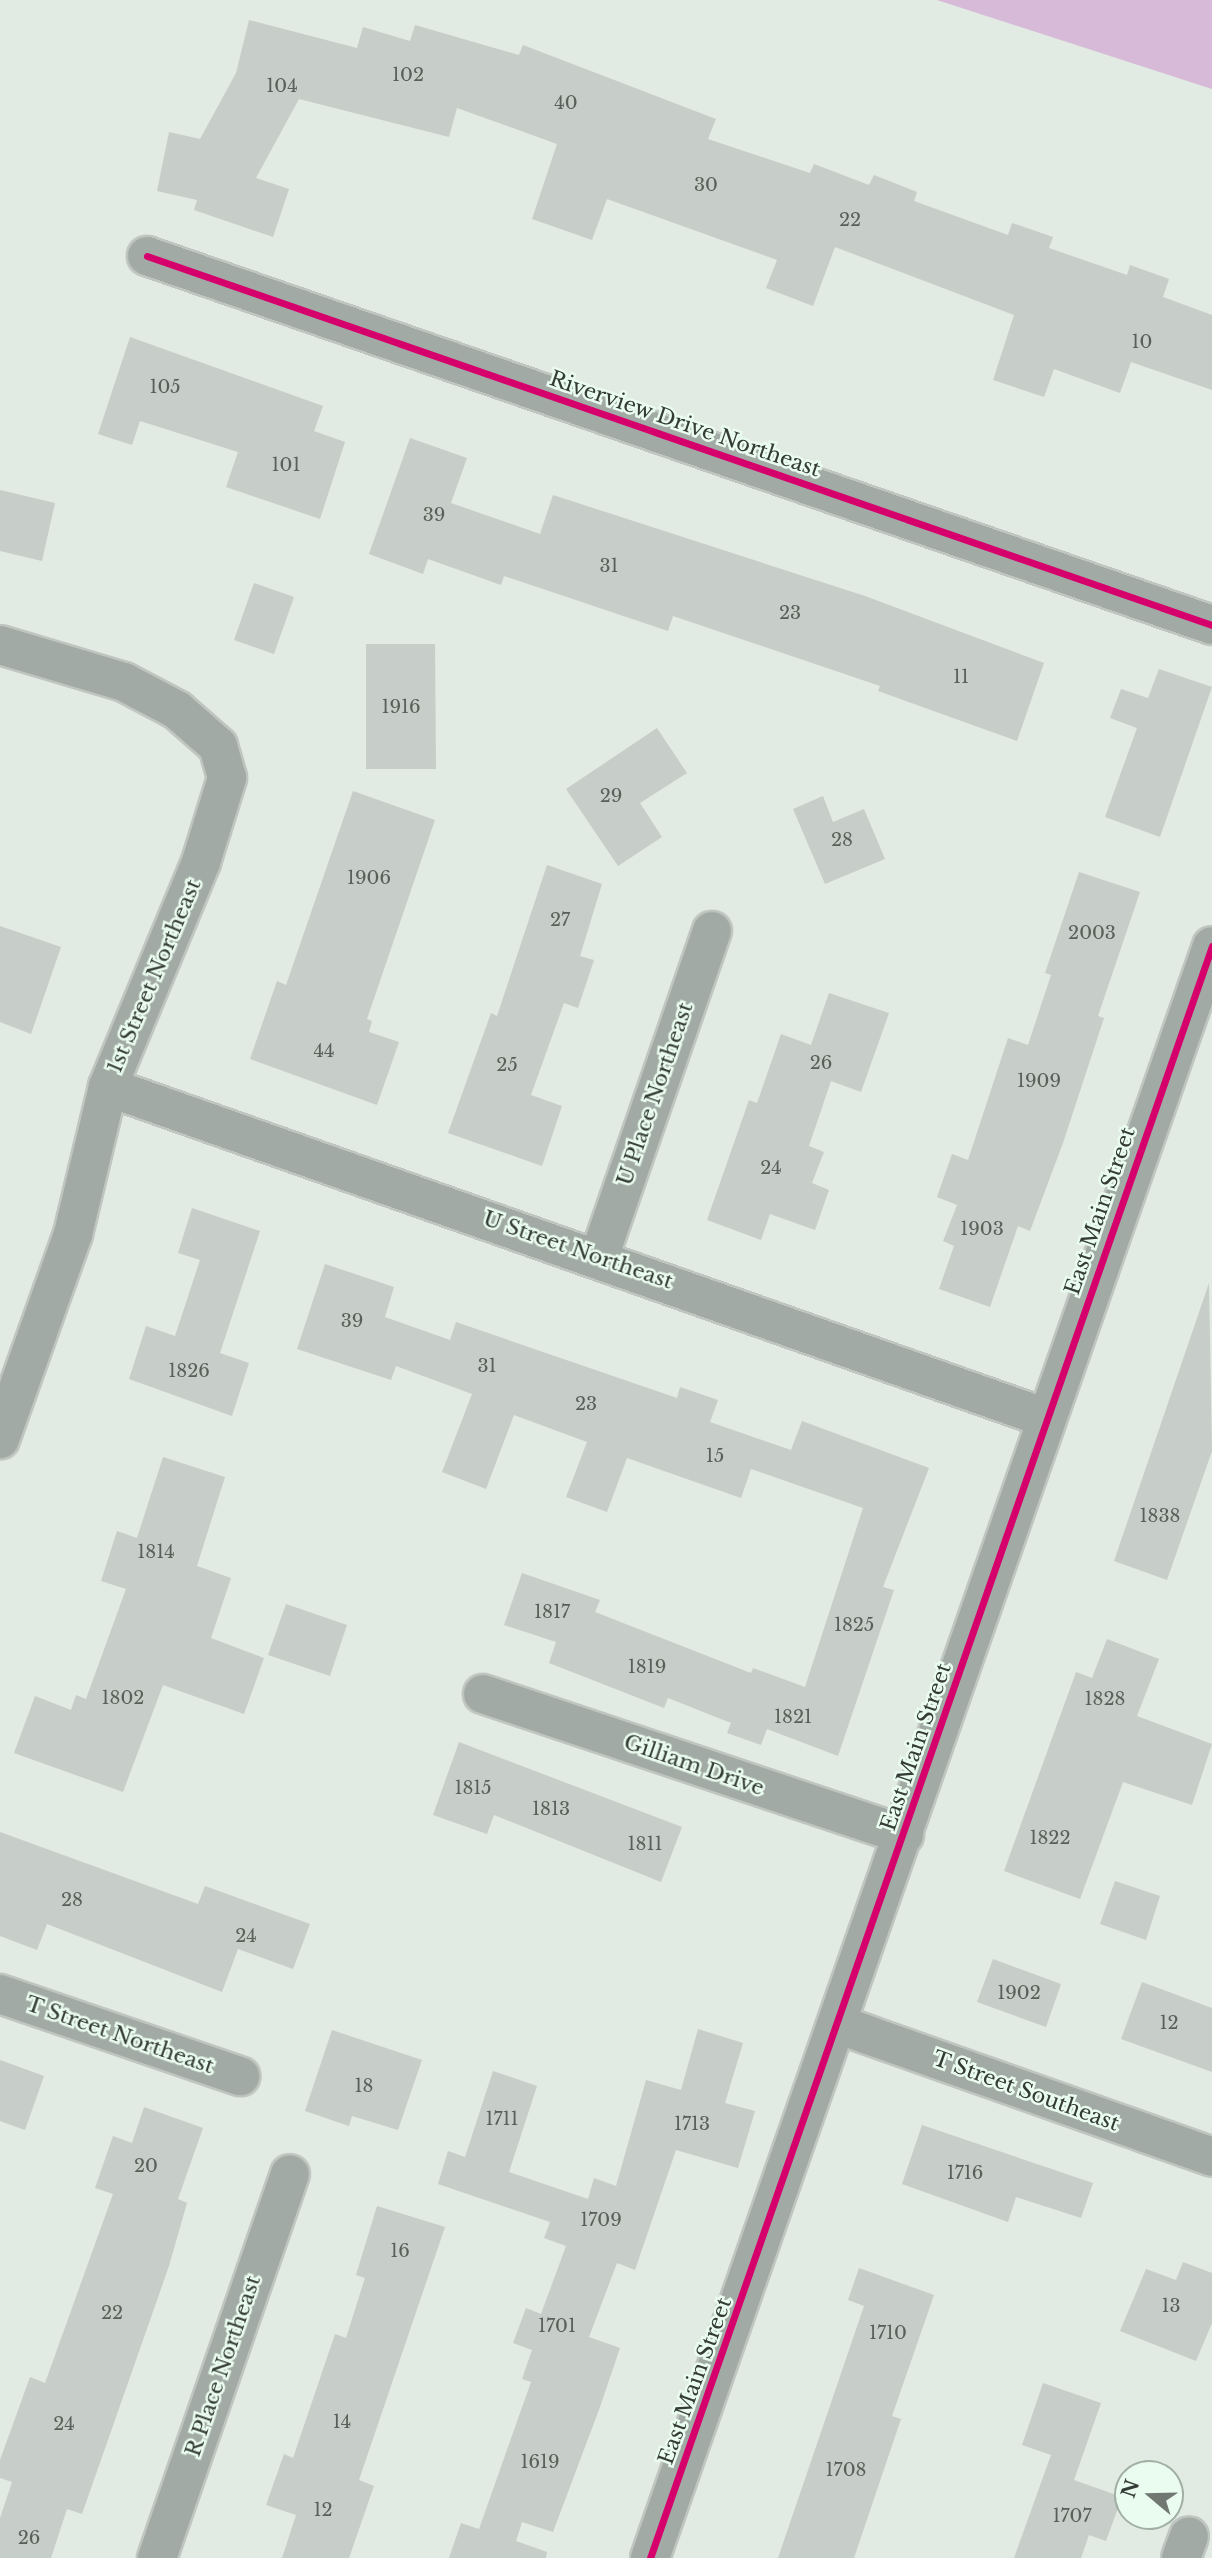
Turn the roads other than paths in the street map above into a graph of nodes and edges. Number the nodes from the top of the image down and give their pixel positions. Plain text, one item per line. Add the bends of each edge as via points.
1 (147, 256) dead end
2 (1212, 625) edge
3 (0, 645) edge
4 (712, 931) dead end
5 (1212, 946) edge
6 (108, 1087) junction
7 (599, 1257) junction
8 (1046, 1418) junction
9 (0, 1440) edge
10 (484, 1694) dead end
11 (904, 1836) junction
12 (0, 1994) edge
13 (840, 2025) junction
14 (240, 2076) dead end
15 (1212, 2157) edge
16 (290, 2174) dead end
17 (157, 2558) edge
18 (650, 2558) edge

1 - 2 street, Riverview Drive Northeast
3 - 6 street, 1st Street Northeast via 124,682 163,702 210,735 227,767 223,802 201,862
4 - 7 street, U Place Northeast
5 - 8 street, East Main Street
6 - 7 street, U Street Northeast
6 - 9 street, 1st Street Northeast via 73,1234
7 - 8 street, U Street Northeast
8 - 11 street, East Main Street
10 - 11 street, Gilliam Drive
11 - 13 street, East Main Street
12 - 14 street, T Street Northeast
13 - 15 street, T Street Southeast
13 - 18 street, East Main Street
16 - 17 street, R Place Northeast

